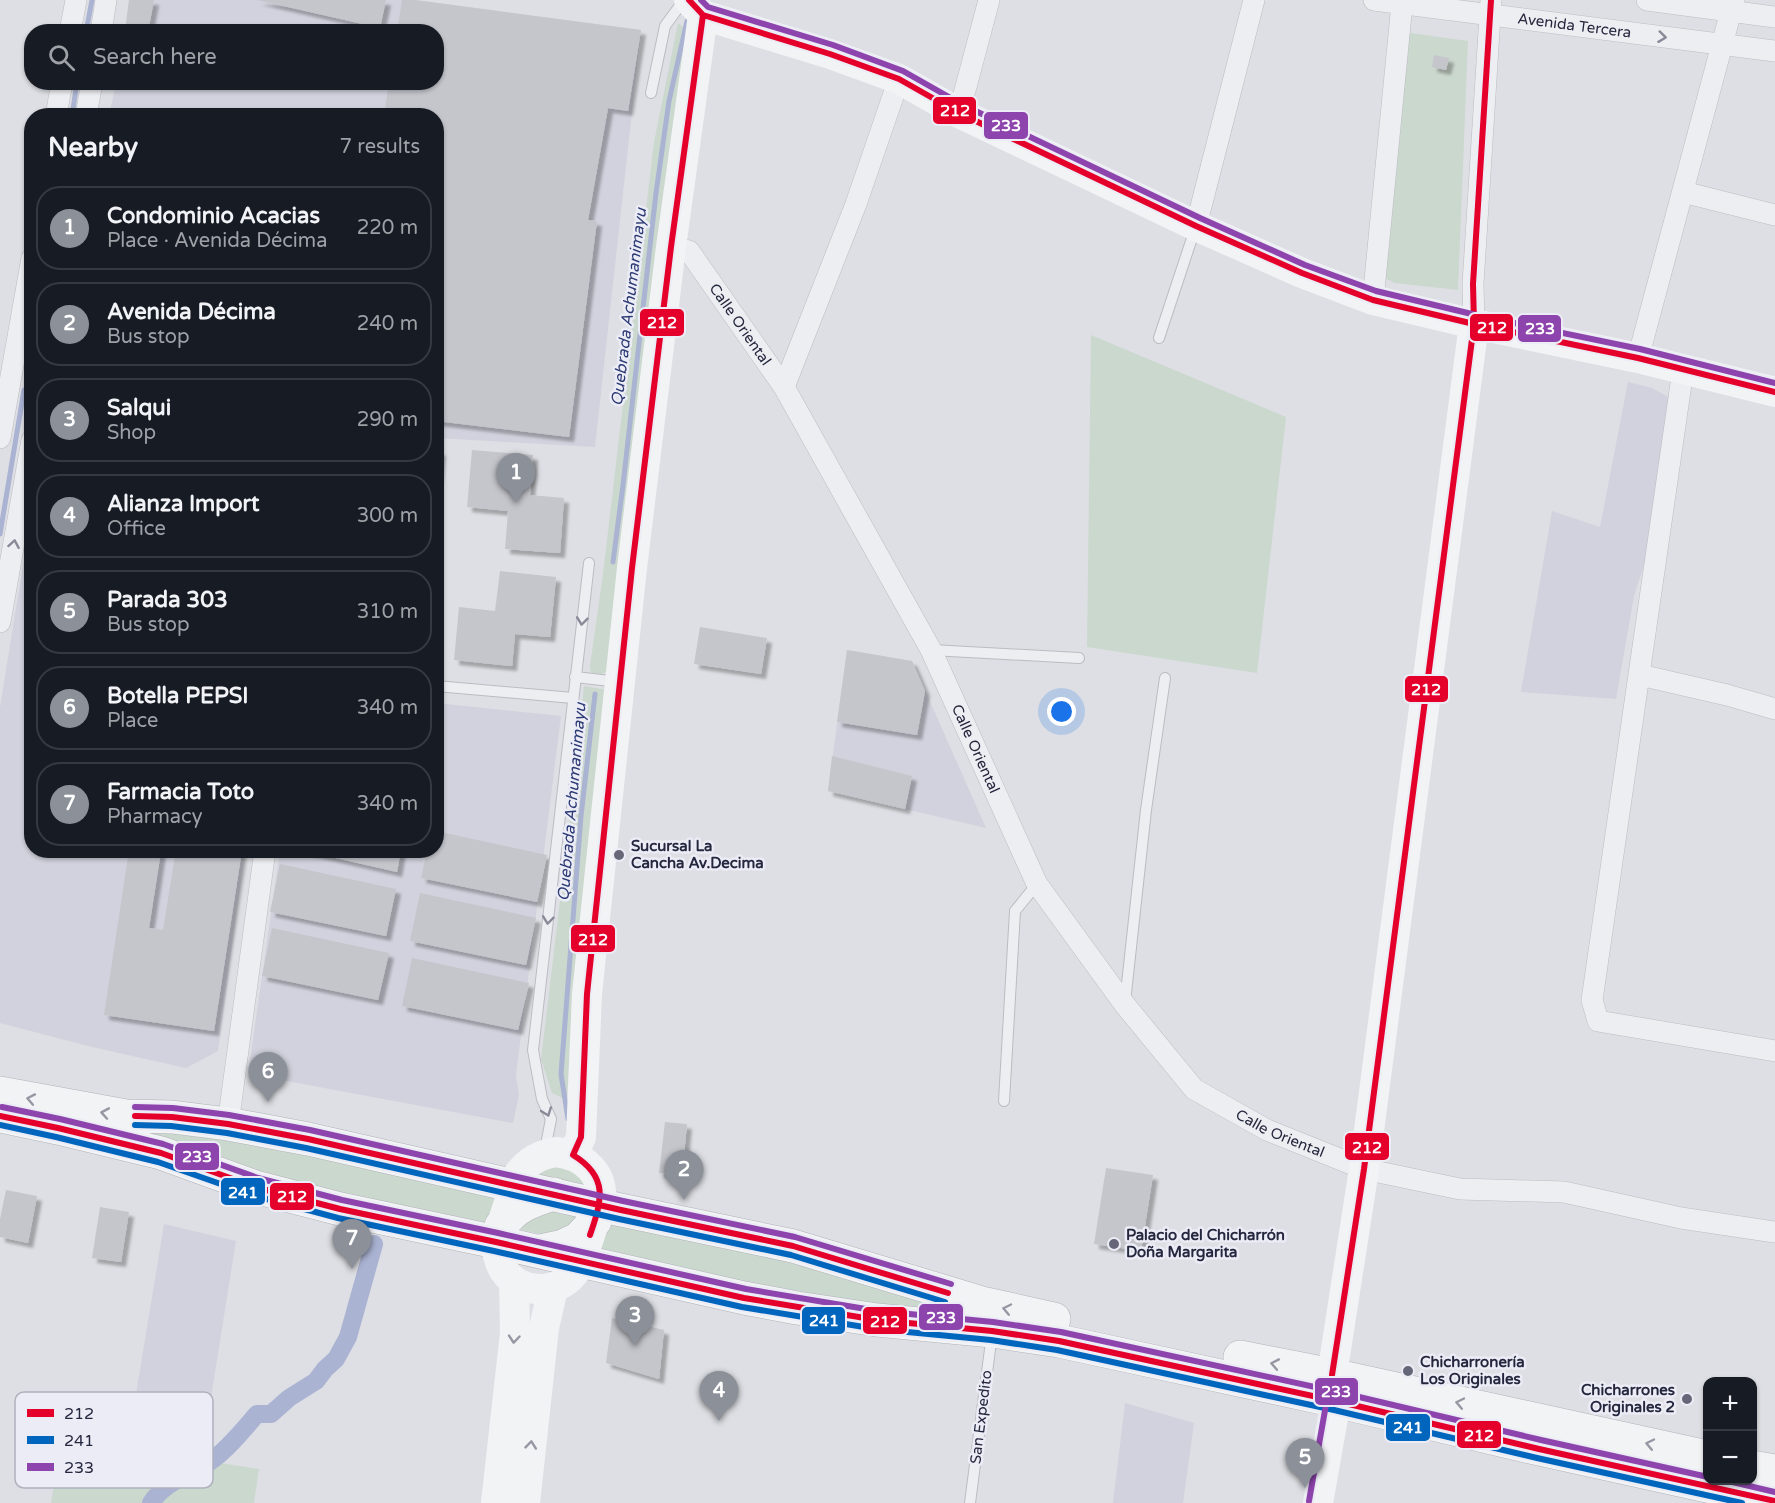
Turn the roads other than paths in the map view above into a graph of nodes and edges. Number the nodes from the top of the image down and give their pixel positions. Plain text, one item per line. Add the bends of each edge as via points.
1 (76, 0) edge
2 (106, 0) edge
3 (989, 0) edge
4 (1254, 0) edge
5 (1374, 0) edge
6 (1647, 0) edge
7 (1400, 2) edge
8 (692, 5) edge
9 (1733, 6) edge
10 (1490, 7) edge
11 (1775, 17) edge
12 (72, 24) edge
13 (102, 24) edge
14 (1723, 45) junction
15 (1775, 51) edge
16 (899, 79) junction
17 (61, 90) edge
18 (91, 90) edge
19 (651, 93) dead end
20 (57, 108) edge
21 (87, 108) edge
22 (959, 113) junction
23 (1683, 192) junction
24 (1775, 215) edge
25 (1196, 226) junction
26 (671, 247) junction
27 (1373, 300) junction
28 (24, 310) edge
29 (1474, 324) junction
30 (1159, 338) dead end
31 (1638, 358) junction
32 (15, 368) edge
33 (1683, 370) junction
34 (784, 387) junction
35 (1775, 392) edge
36 (0, 438) edge
37 (24, 486) edge
38 (589, 563) dead end
39 (0, 622) edge
40 (932, 650) junction
41 (1079, 658) dead end
42 (1640, 675) junction
43 (575, 677) junction
44 (1165, 678) dead end
45 (620, 682) junction
46 (444, 687) edge
47 (573, 698) junction
48 (1775, 709) edge
49 (264, 858) edge
50 (1036, 884) junction
51 (1125, 1005) junction
52 (1775, 1051) edge
53 (0, 1093) edge
54 (1004, 1101) dead end
55 (0, 1116) edge
56 (228, 1124) junction
57 (559, 1155) junction
58 (1364, 1169) junction
59 (515, 1185) junction
60 (554, 1194) junction
61 (598, 1213) junction
62 (1775, 1232) edge
63 (499, 1234) junction
64 (540, 1251) junction
65 (581, 1260) junction
66 (514, 1281) junction
67 (553, 1288) junction
68 (992, 1331) junction
69 (1334, 1388) junction
70 (1703, 1456) edge
71 (1757, 1468) edge
72 (1775, 1472) edge
73 (1775, 1501) edge
74 (496, 1503) edge
75 (525, 1503) edge
76 (970, 1503) edge
77 (1318, 1503) edge

1 - 12 street
2 - 13 street
3 - 22 street
4 - 25 street
5 - 7 street, Avenida Tercera
6 - 9 street
7 - 10 street, Avenida Tercera
7 - 27 street
8 - 16 street
8 - 19 lane via 665,26
8 - 26 street
9 - 11 street
9 - 14 street
10 -> 14 street, Avenida Tercera
10 - 29 street via 1473,284
14 - 15 street, Avenida Tercera
14 - 23 street
16 - 22 street
16 - 34 street via 856,204
17 - 20 street
18 - 21 street
22 - 25 street
23 - 24 street
23 - 31 street
25 - 27 street
25 - 30 lane
26 - 34 street, Calle Oriental via 689,251
26 - 45 street
27 - 29 street
28 - 32 street
29 - 31 street
29 - 58 street
31 - 33 street
32 - 36 street
33 - 35 street
33 - 42 street
34 - 40 street, Calle Oriental
39 -> 37 street
38 -> 43 lane
40 - 41 lane
40 - 50 street, Calle Oriental
42 - 48 street
42 - 52 street via 1592,1000 1598,1021
43 - 45 lane
43 - 47 lane
44 - 51 lane
45 - 57 street via 587,994 581,1137
46 - 47 lane
47 -> 57 lane via 533,1050 542,1099
49 - 56 street
50 - 51 street, Calle Oriental
50 - 54 lane via 1015,911
51 - 58 street, Calle Oriental via 1194,1089 1267,1131
56 -> 53 highway via 126,1116
55 - 63 highway via 161,1153 255,1187 340,1209
56 - 59 highway
57 - 59 street via 534,1159 525,1166
57 - 61 street via 590,1167 601,1191
58 - 62 street, Calle Oriental via 1460,1189 1564,1192 1681,1218
58 - 69 street
59 - 60 highway
59 - 63 street
60 - 61 highway
60 - 63 highway via 510,1214
61 - 64 highway via 578,1239
61 - 65 street
69 -> 61 highway via 982,1304 793,1246
63 - 64 highway
63 - 66 street via 496,1253 505,1273
64 - 65 highway
65 - 67 street via 565,1282
65 - 68 highway via 797,1308
66 - 67 street via 539,1290
66 -> 74 street via 515,1333
75 -> 67 street via 544,1328
68 - 69 highway
68 - 76 lane, San Expedito
70 -> 69 highway
69 - 73 highway via 1539,1449
69 - 77 street
71 - 72 highway

